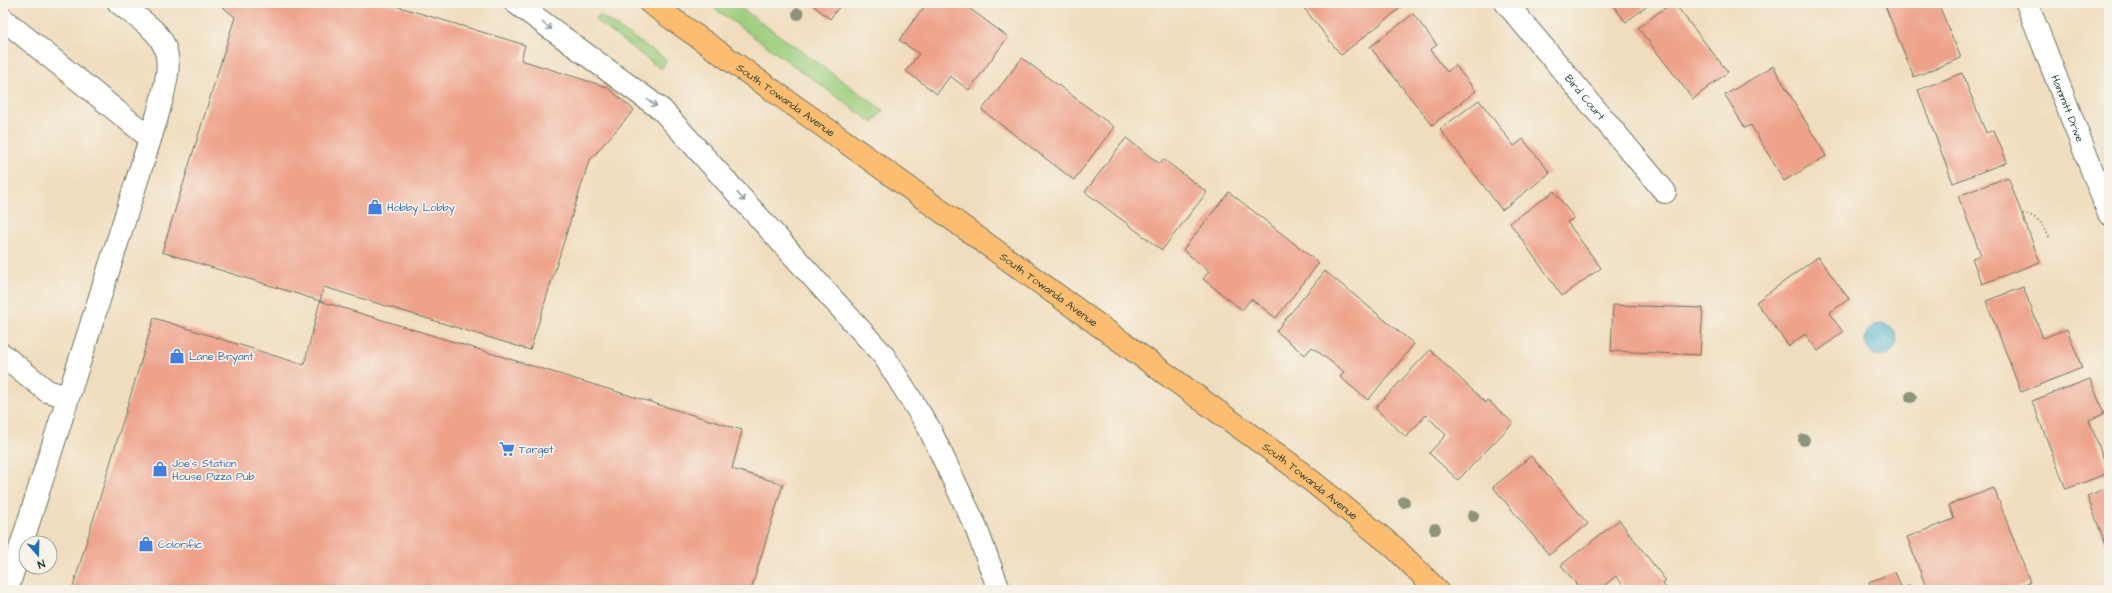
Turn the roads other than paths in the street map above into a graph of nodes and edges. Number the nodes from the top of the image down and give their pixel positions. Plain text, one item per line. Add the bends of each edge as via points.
1 (119, 3) edge
2 (516, 3) edge
3 (1506, 3) edge
4 (2027, 3) edge
5 (653, 4) edge
6 (3, 19) edge
7 (150, 138) junction
8 (1665, 192) dead end
9 (2109, 214) edge
10 (3, 355) edge
11 (68, 397) junction
12 (1429, 587) edge
13 (7, 590) edge
14 (999, 590) edge

1 - 7 street via 153,30 164,44 168,57 167,77
2 -> 14 street via 662,110 884,356 929,428 975,525
3 - 8 street, Bird Court
4 - 9 street, Hammitt Drive
5 - 12 main road, South Towanda Avenue via 1289,463 1394,547
6 - 7 street
7 - 11 street
10 - 11 street via 47,390
11 - 13 street

